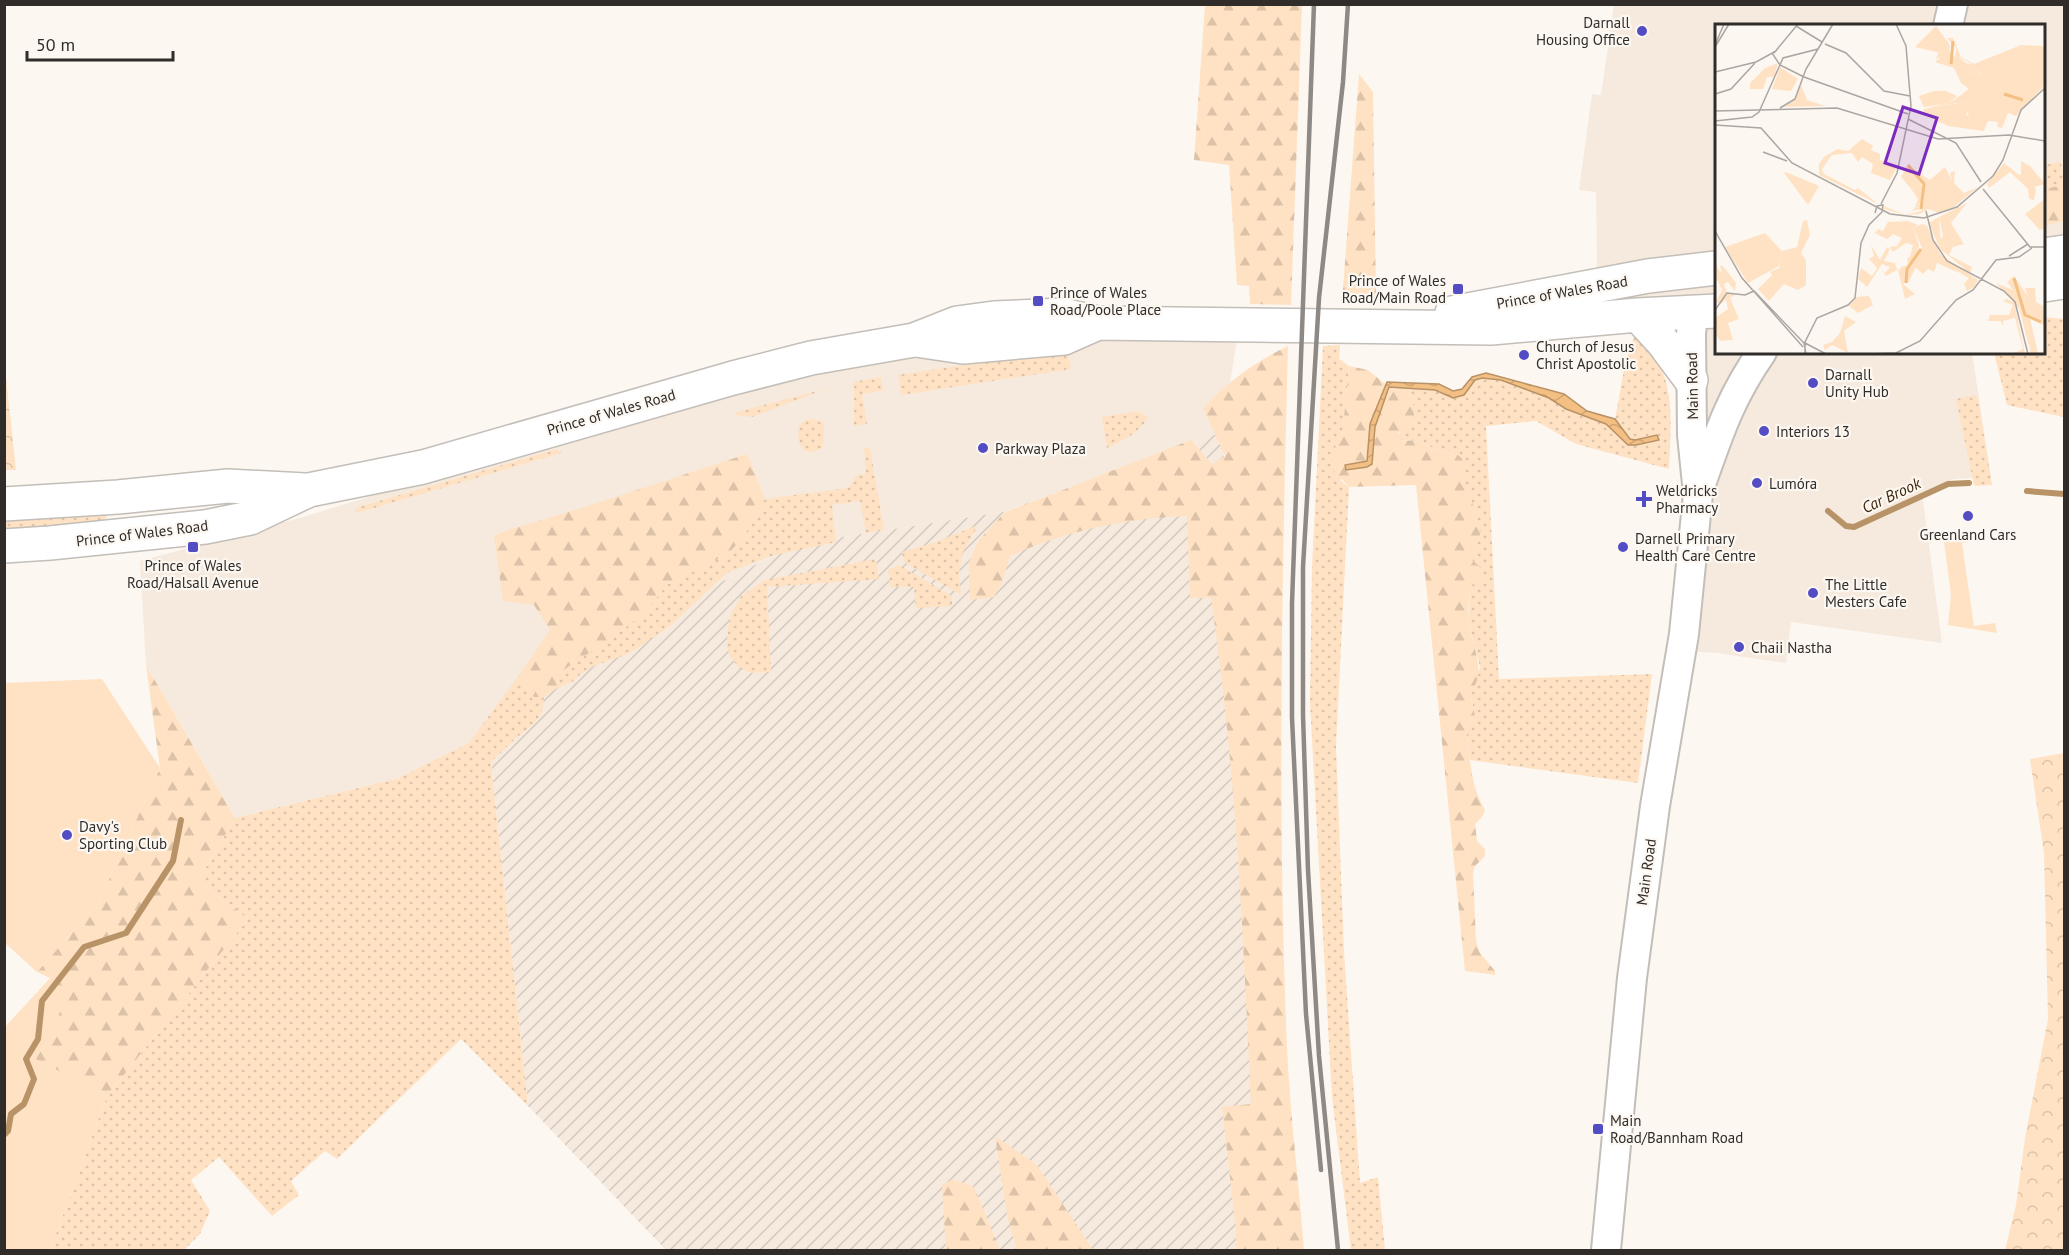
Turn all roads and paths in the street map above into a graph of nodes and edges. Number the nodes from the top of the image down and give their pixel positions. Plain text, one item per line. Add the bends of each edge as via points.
1 (1953, 4) edge
2 (1948, 24) edge
3 (2064, 252) edge
4 (2045, 255) edge
5 (1715, 270) edge
6 (1715, 271) edge
7 (2064, 282) edge
8 (2045, 285) edge
9 (1705, 312) edge
10 (1638, 315) junction
11 (1410, 326) junction
12 (1760, 354) edge
13 (1691, 380) junction
14 (1741, 383) junction
15 (309, 490) junction
16 (1698, 494) junction
17 (4, 504) edge
18 (4, 546) edge
19 (1606, 1251) edge

1 - 2 main road
3 - 4 highway
5 - 11 highway, Prince of Wales Road via 1648,276 1461,310
6 - 9 highway via 1701,290
7 - 8 highway
9 - 10 highway, Prince of Wales Road
9 - 13 main road, Main Road via 1691,334
10 - 11 highway, Prince of Wales Road via 1491,328
10 - 13 highway
11 - 15 highway, Prince of Wales Road via 1098,323 1063,315 957,323 914,340 751,373 453,459
12 - 14 main road, Main Road
13 - 14 main road via 1711,393
13 - 16 main road, Main Road
14 - 16 main road, Main Road via 1721,424
15 - 17 highway, Prince of Wales Road via 228,486
15 - 18 highway, Prince of Wales Road via 250,518
16 - 19 main road, Main Road via 1684,634 1632,978

